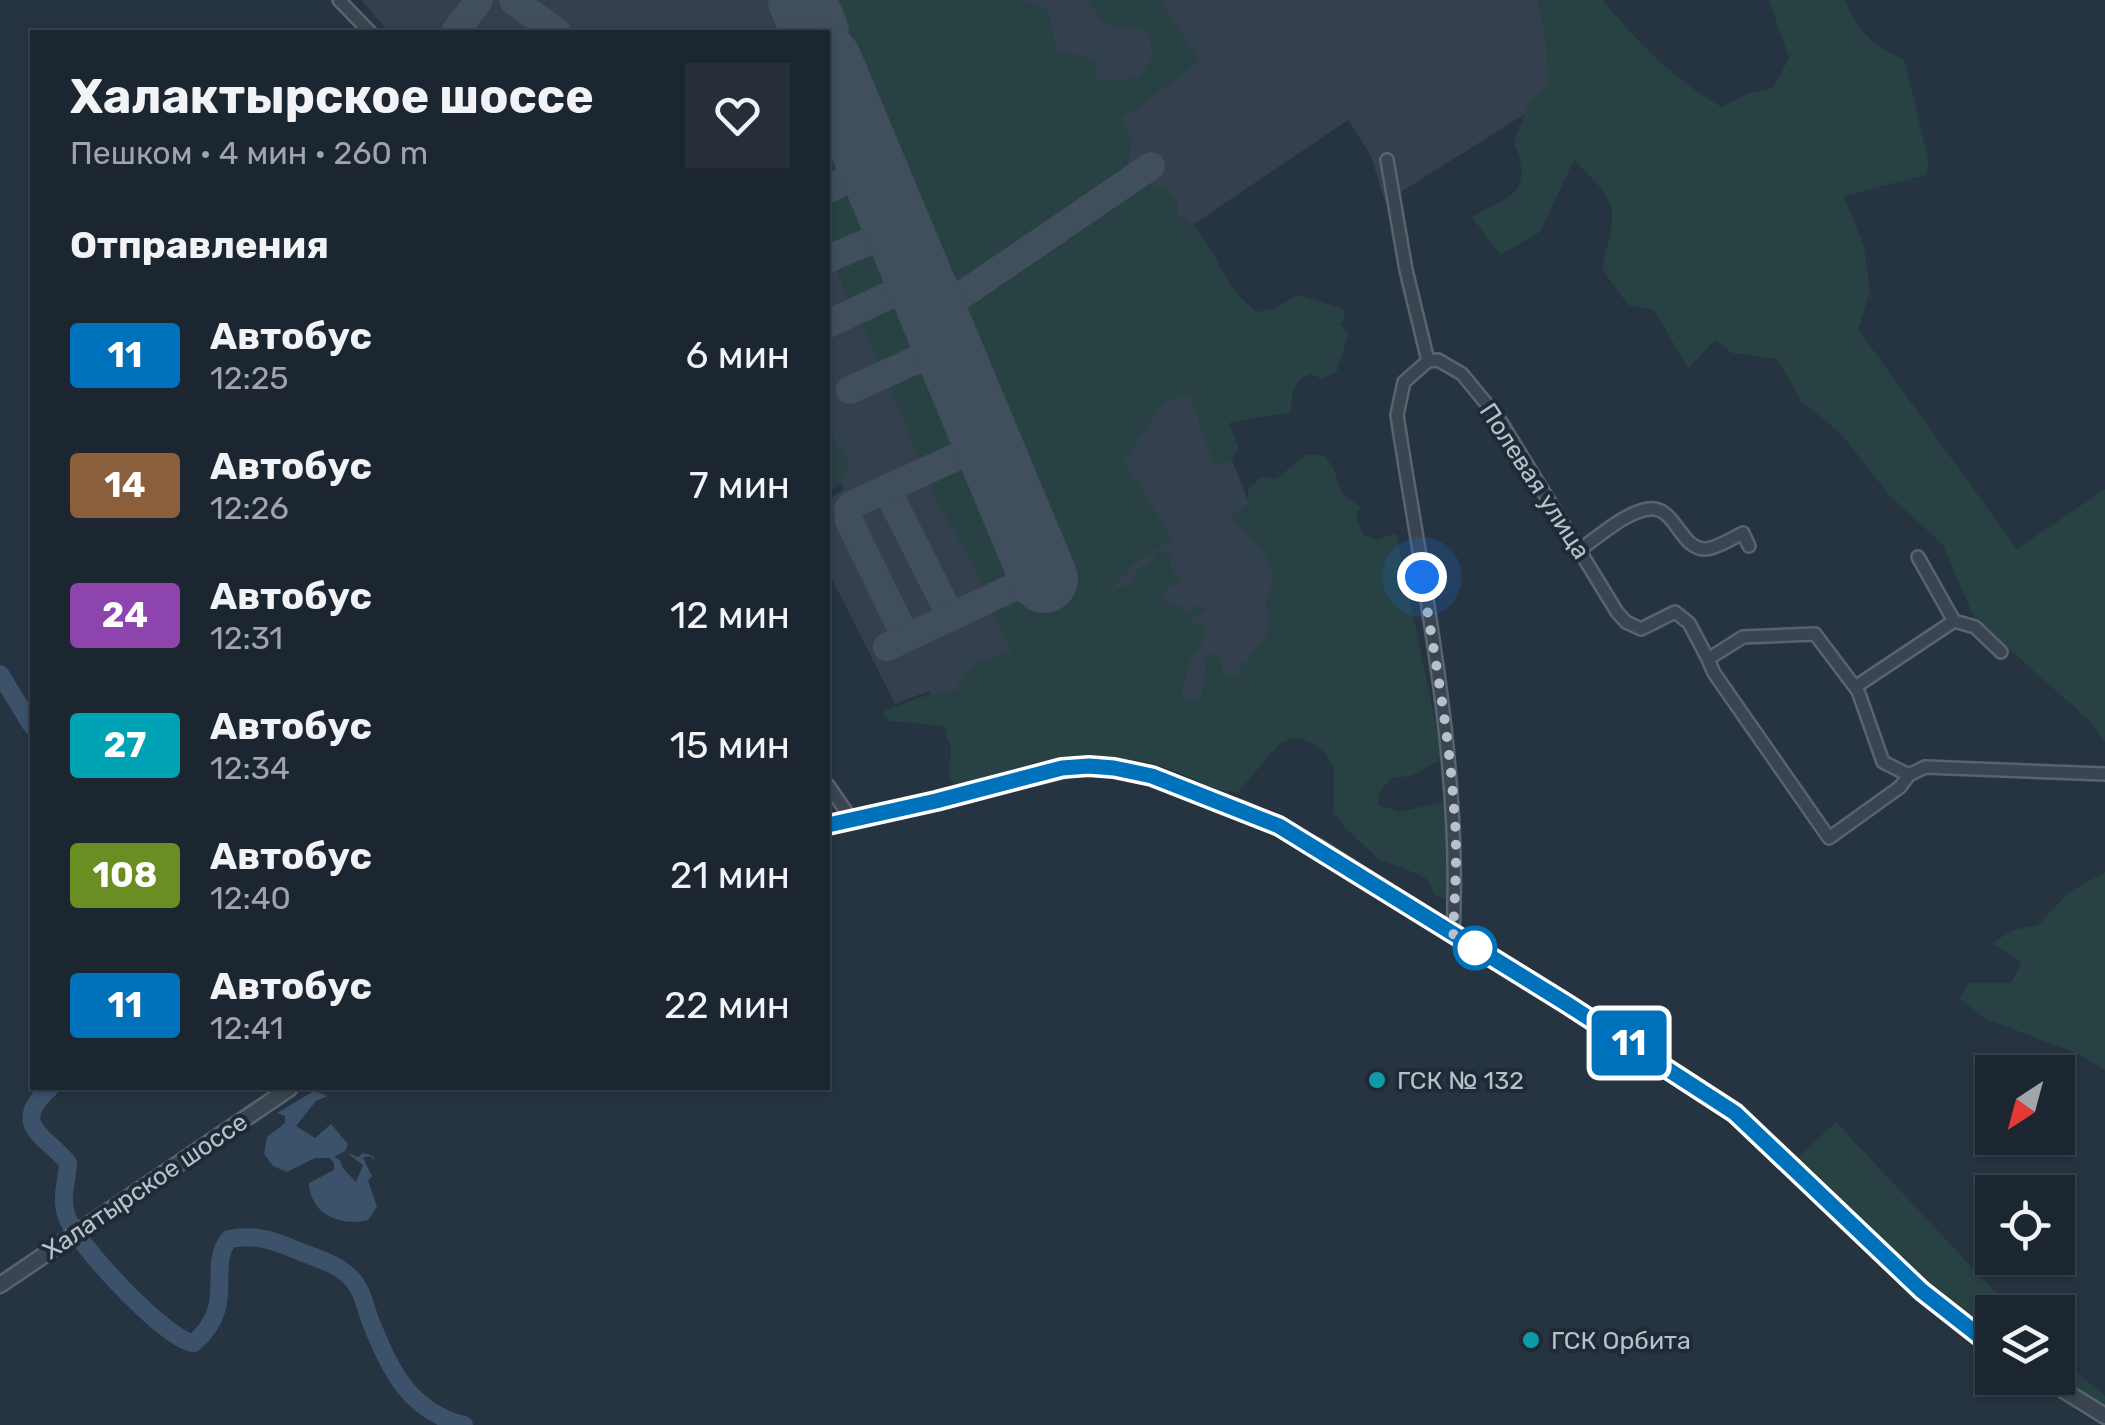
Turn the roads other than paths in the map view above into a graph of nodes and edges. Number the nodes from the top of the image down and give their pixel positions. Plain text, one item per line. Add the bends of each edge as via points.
1 (339, 0) edge
2 (368, 30) edge
3 (1387, 160) dead end
4 (1428, 361) junction
5 (1749, 546) dead end
6 (1580, 550) junction
7 (1918, 557) dead end
8 (1954, 621) junction
9 (2001, 652) dead end
10 (1708, 659) junction
11 (1855, 687) junction
12 (2105, 774) edge
13 (1910, 776) junction
14 (830, 787) edge
15 (852, 820) junction
16 (830, 825) edge
17 (1453, 934) junction
18 (287, 1090) edge
19 (0, 1286) edge
20 (1975, 1333) edge
21 (2071, 1395) edge
22 (2105, 1416) edge

1 - 2 street
3 - 4 street
4 - 6 street, Полевая улица via 1462,374 1499,419
4 - 17 street via 1404,382 1397,415 1448,742 1456,847
5 - 6 street via 1742,533 1701,549 1670,519 1648,509
6 - 10 street, Полевая улица via 1626,622 1641,628 1676,612
7 - 8 street
8 - 9 street via 1975,627
8 - 11 street
10 - 11 street via 1743,637 1815,634
10 - 13 street via 1829,838
11 - 13 street via 1883,762
12 - 13 street via 1924,768
14 - 15 street
15 - 16 street
15 - 17 street via 1062,768 1131,770 1292,832
17 - 20 street via 1735,1113 1922,1291
18 - 19 street, Халатырское шоссе
21 - 22 street

